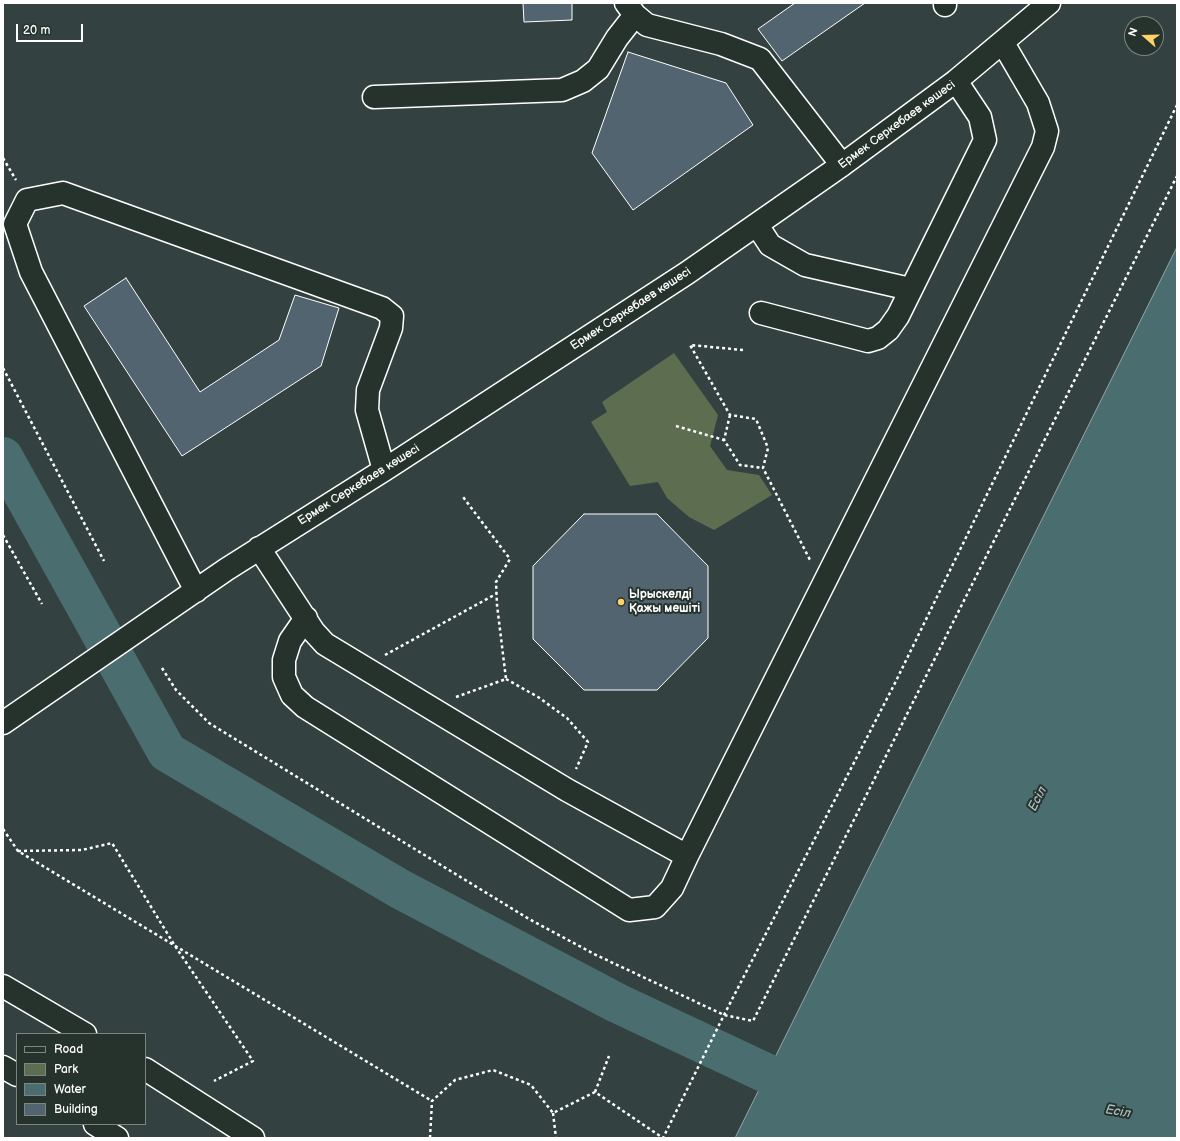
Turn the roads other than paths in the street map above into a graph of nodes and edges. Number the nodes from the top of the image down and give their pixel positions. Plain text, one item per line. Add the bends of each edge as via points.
1 (1049, 3) edge
2 (631, 9) edge
3 (1003, 43) junction
4 (956, 81) junction
5 (374, 97) dead end
6 (842, 165) junction
7 (757, 225) junction
8 (910, 289) junction
9 (761, 313) dead end
10 (384, 470) junction
11 (259, 548) junction
12 (196, 591) junction
13 (306, 618) junction
14 (3, 723) edge
15 (687, 856) junction
16 (3, 986) edge
17 (83, 1033) edge
18 (3, 1067) edge
19 (146, 1070) edge
20 (16, 1075) edge
21 (97, 1125) edge
22 (117, 1138) edge
23 (253, 1138) edge

1 - 3 street, Ермек Серкебаев көшесі
2 - 5 street via 598,69 582,81 562,90
2 - 6 street via 647,25 721,44 760,59
3 - 4 street, Ермек Серкебаев көшесі
3 - 15 street via 1038,103 1047,131 1043,147
4 - 6 street, Ермек Серкебаев көшесі
4 - 8 street via 980,117 985,140
6 - 7 street, Ермек Серкебаев көшесі
7 - 8 street via 770,245 805,265
7 - 10 street, Ермек Серкебаев көшесі
8 - 9 street via 898,316 888,330 878,338 868,341
10 - 11 street, Ермек Серкебаев көшесі
10 - 12 street via 367,410 368,390 391,328 392,316 382,308 63,193 27,200 15,224 31,272
11 - 12 street, Ермек Серкебаев көшесі
11 - 13 street
12 - 14 street, Ермек Серкебаев көшесі
13 - 15 street via 325,644 567,790
13 - 15 street via 290,641 284,660 284,678 292,695 305,707 622,906 629,910 655,907 672,888
16 - 17 street
18 - 20 street
19 - 23 street
21 - 22 street

